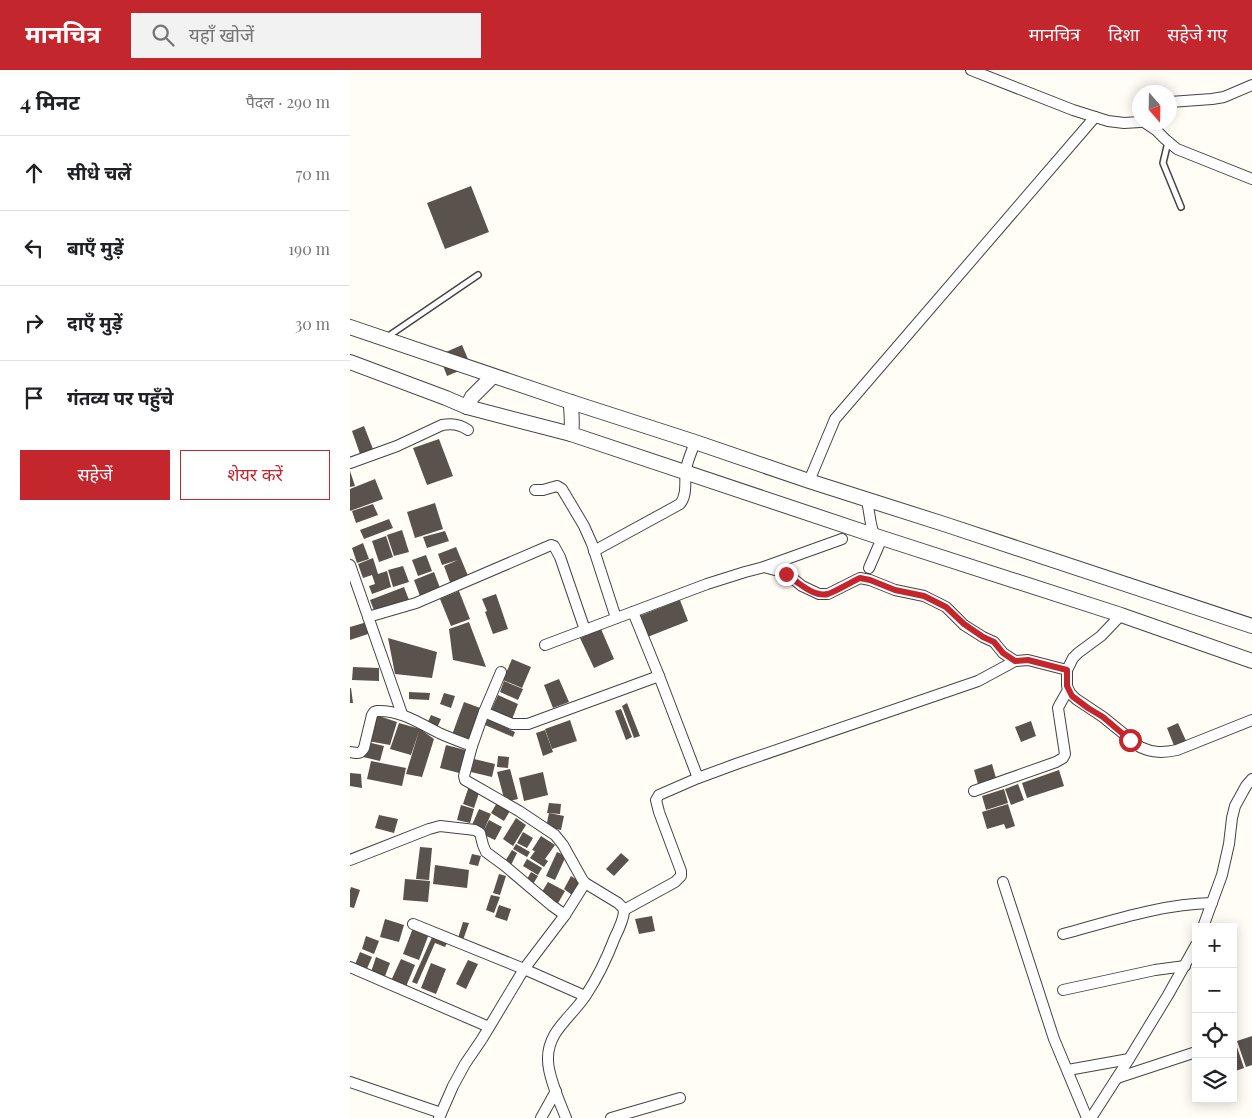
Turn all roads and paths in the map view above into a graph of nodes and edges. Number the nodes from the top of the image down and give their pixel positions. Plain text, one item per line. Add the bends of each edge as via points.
1 (971, 70) edge
2 (1252, 85) edge
3 (1177, 101) edge
4 (1095, 117) junction
5 (1132, 122) edge
6 (1156, 130) edge
7 (1168, 142) junction
8 (1252, 179) edge
9 (1181, 207) dead end
10 (478, 276) dead end
11 (350, 327) edge
12 (385, 338) junction
13 (350, 362) edge
14 (493, 376) junction
15 (571, 402) junction
16 (467, 407) junction
17 (468, 430) dead end
18 (572, 434) junction
19 (695, 442) junction
20 (350, 463) edge
21 (686, 472) junction
22 (809, 482) junction
23 (535, 490) dead end
24 (867, 500) junction
25 (878, 537) junction
26 (842, 539) dead end
27 (594, 552) junction
28 (350, 565) edge
29 (764, 567) junction
30 (869, 568) junction
31 (860, 578) junction
32 (873, 581) junction
33 (633, 612) junction
34 (1121, 615) junction
35 (368, 618) junction
36 (616, 618) junction
37 (1252, 626) edge
38 (584, 630) junction
39 (545, 646) dead end
40 (1015, 661) junction
41 (1252, 661) edge
42 (1067, 670) junction
43 (501, 672) dead end
44 (659, 676) junction
45 (1068, 690) junction
46 (484, 712) junction
47 (402, 714) junction
48 (1252, 720) edge
49 (472, 746) junction
50 (350, 752) edge
51 (698, 778) junction
52 (1252, 779) edge
53 (974, 791) dead end
54 (350, 860) edge
55 (1003, 882) dead end
56 (585, 883) junction
57 (1212, 904) junction
58 (624, 910) junction
59 (565, 915) junction
60 (1205, 923) edge
61 (413, 924) dead end
62 (1062, 934) dead end
63 (1192, 953) edge
64 (1185, 966) junction
65 (350, 967) edge
66 (524, 969) junction
67 (1063, 990) dead end
68 (585, 996) junction
69 (489, 1027) junction
70 (1192, 1053) edge
71 (1129, 1059) junction
72 (1068, 1070) junction
73 (1117, 1078) junction
74 (350, 1082) edge
75 (556, 1091) junction
76 (680, 1098) dead end
77 (440, 1115) edge
78 (541, 1118) edge
79 (566, 1118) edge
80 (611, 1118) edge
81 (1087, 1118) edge
82 (1091, 1118) edge

1 - 4 street
2 - 3 street via 1224,97
4 - 5 street via 1117,123
4 - 22 street via 835,418
6 - 7 street
7 - 8 street via 1177,149
7 - 9 lane via 1163,163
10 - 12 lane
11 - 12 street
12 - 14 street
13 - 16 street
14 - 15 street
14 - 16 street via 472,397
15 - 18 street
15 - 19 street
16 - 18 street
17 - 20 street via 458,425 442,425
18 - 21 street
19 - 21 street
19 - 22 street
21 - 25 street
21 - 27 street via 685,492 680,504
22 - 24 street
23 - 27 street via 561,487 584,526
24 - 25 street via 871,524
24 - 37 street
25 - 30 street
25 - 34 street
26 - 29 street
27 - 36 street
28 - 35 street
29 - 31 street via 786,574 819,594 828,594
29 - 33 street
30 - 31 street
30 - 32 street
31 - 32 street
32 - 40 street via 924,596 946,607
33 - 36 street
33 - 44 street
34 - 41 street
34 - 42 street via 1078,653
35 - 38 street via 416,603 551,545 560,557
35 - 47 street
36 - 38 street
38 - 39 street
40 - 42 street via 1028,660
40 - 51 street via 978,680
42 - 45 street
43 - 46 street
44 - 46 street via 528,724 512,724
44 - 51 street
45 - 48 street via 1140,747 1157,753 1177,750
45 - 53 street via 1058,708 1063,758
46 - 49 street
47 - 49 street
47 - 50 street via 374,712 362,752
49 - 56 street via 465,780 555,835
51 - 58 street via 656,798 681,871 680,877
52 - 57 street via 1235,806 1222,875
54 - 59 street via 434,827 475,830 480,833 486,852
55 - 72 street via 1054,1039
56 - 58 street
56 - 59 street
57 - 60 street
57 - 62 street via 1157,910
58 - 68 street via 610,952
59 - 66 street
61 - 66 street
63 - 64 street
64 - 67 street
64 - 71 street
65 - 69 street
66 - 68 street
66 - 69 street
68 - 75 street via 554,1036 548,1068
69 - 77 street via 465,1064
70 - 73 street
71 - 72 street
71 - 73 street
72 - 81 street
73 - 82 street
74 - 77 street
75 - 78 street
75 - 79 street
76 - 80 street

